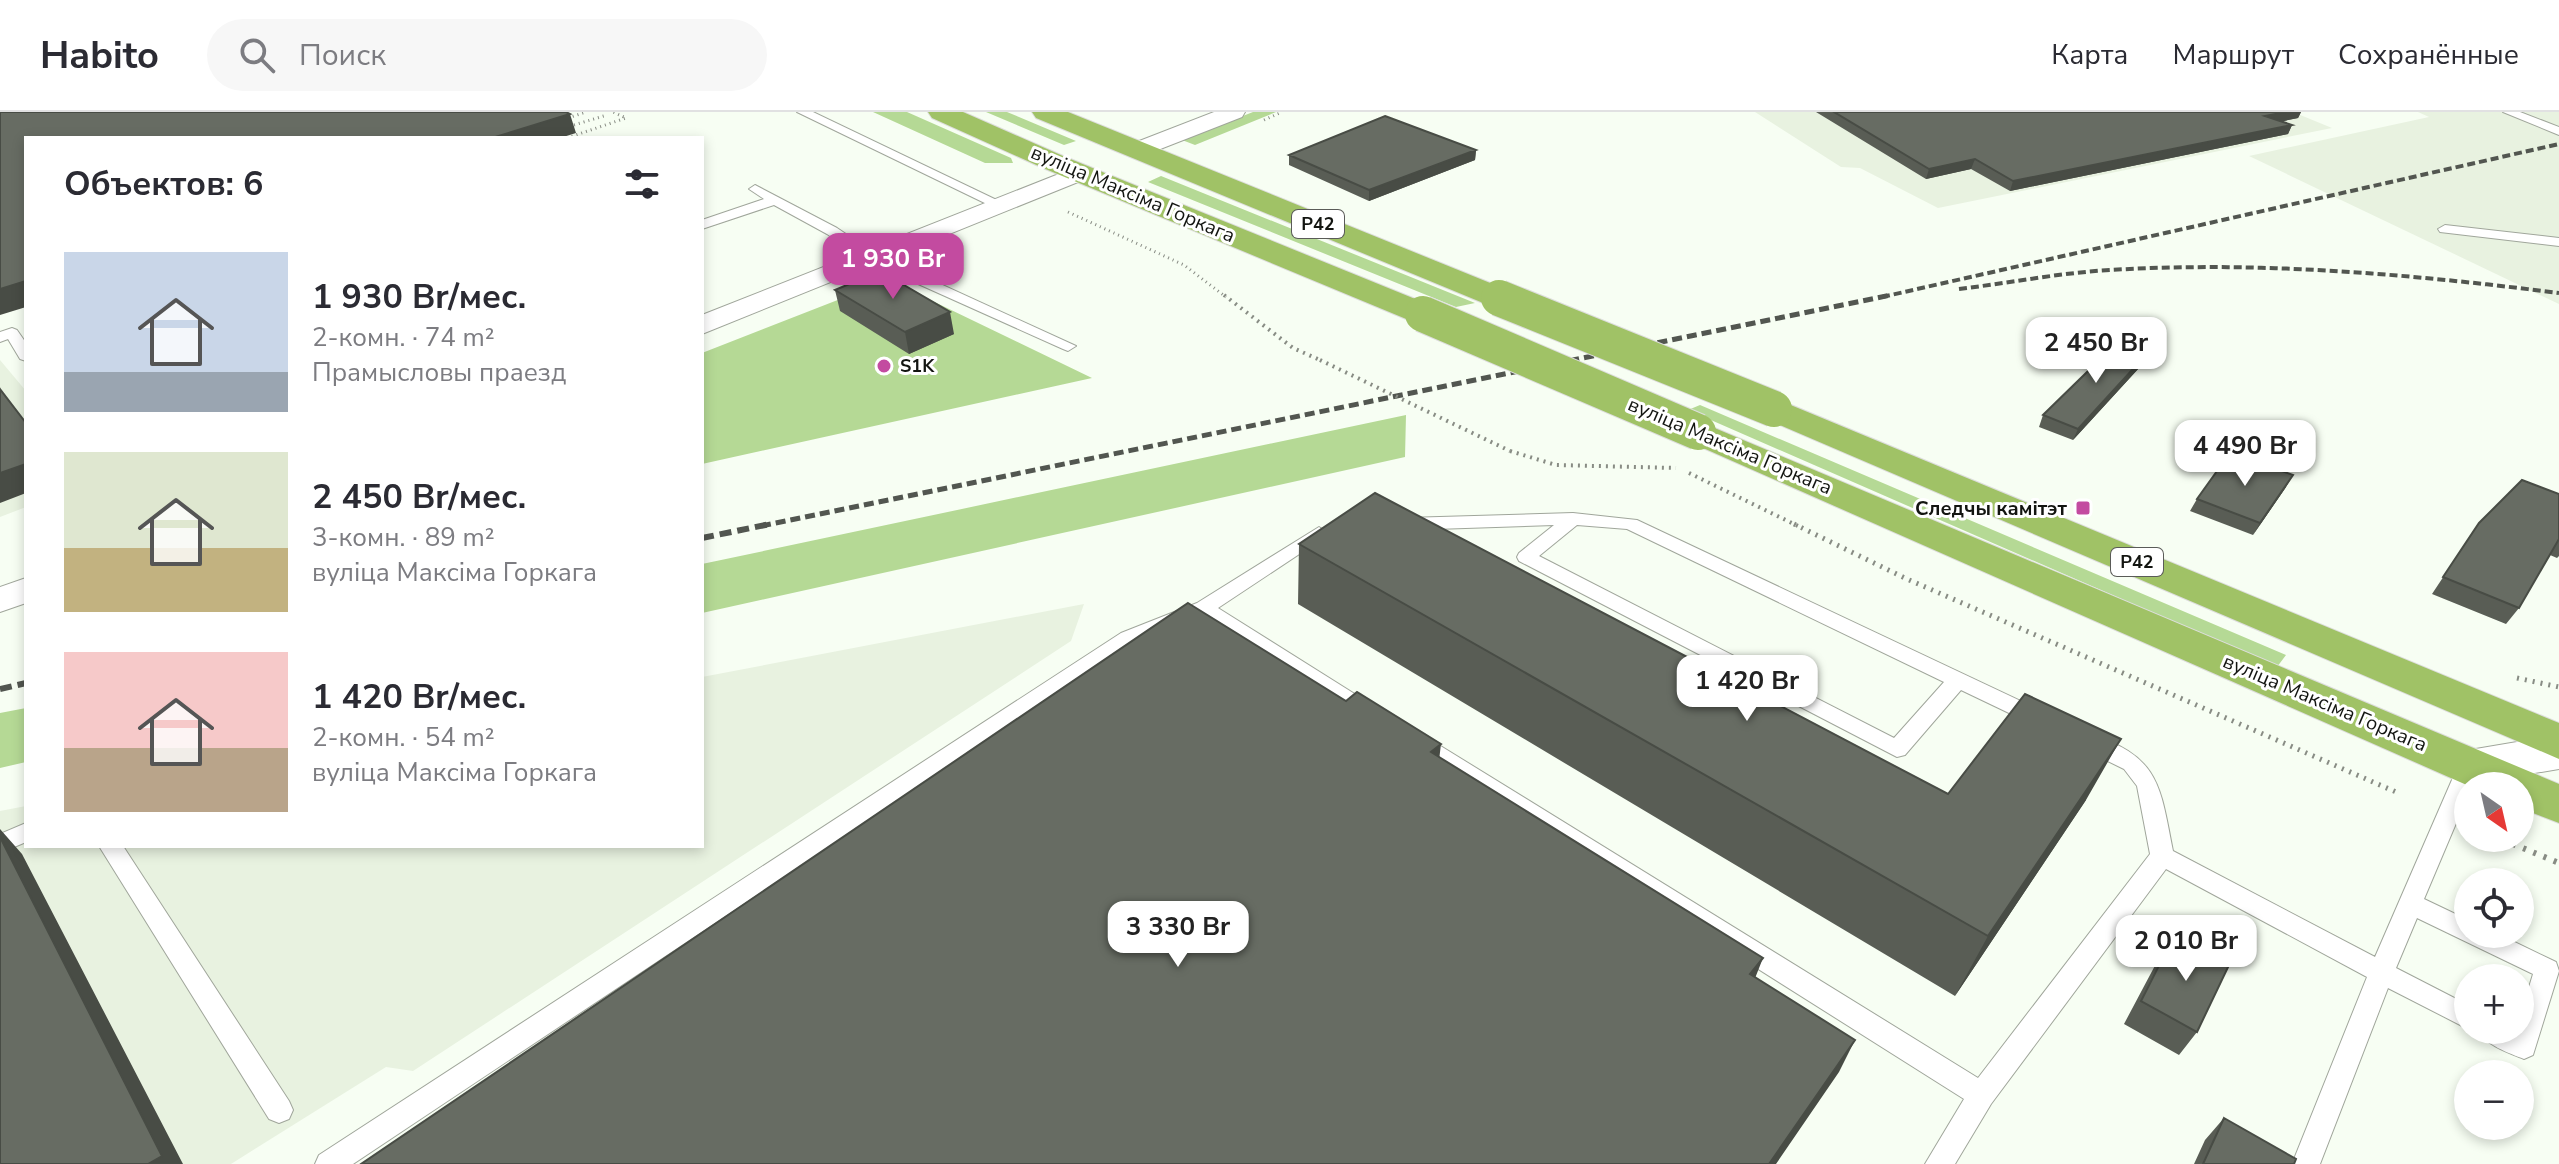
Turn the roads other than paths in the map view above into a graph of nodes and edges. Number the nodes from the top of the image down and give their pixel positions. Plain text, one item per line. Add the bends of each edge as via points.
1 (803, 112) edge
2 (941, 112) edge
3 (1045, 112) edge
4 (1234, 112) edge
5 (2509, 112) edge
6 (2559, 131) edge
7 (1137, 150) junction
8 (1079, 173) junction
9 (755, 189) dead end
10 (775, 200) junction
11 (998, 204) junction
12 (704, 224) edge
13 (2445, 229) dead end
14 (2559, 242) edge
15 (872, 258) junction
16 (704, 324) edge
17 (13, 333) edge
18 (1068, 346) dead end
19 (24, 352) edge
20 (1573, 519) junction
21 (1391, 524) edge
22 (1330, 526) edge
23 (24, 591) edge
24 (0, 600) edge
25 (1204, 608) junction
26 (1958, 680) junction
27 (2500, 716) junction
28 (2559, 723) edge
29 (2559, 742) edge
30 (2559, 752) edge
31 (2469, 766) junction
32 (2483, 772) edge
33 (2534, 794) edge
34 (2559, 804) edge
35 (24, 833) edge
36 (0, 844) edge
37 (112, 848) edge
38 (2162, 856) junction
39 (2411, 904) junction
40 (2454, 924) edge
41 (2503, 948) edge
42 (2381, 973) junction
43 (2454, 1011) edge
44 (2534, 1013) edge
45 (1981, 1095) junction
46 (279, 1110) dead end
47 (329, 1164) edge
48 (1939, 1164) edge
49 (2306, 1164) edge

1 - 11 lane
2 - 8 main road, вуліца Максіма Горкага / Р42
3 - 7 main road, вуліца Максіма Горкага / Р42
4 - 7 street
5 - 6 lane
7 - 27 main road, вуліца Максіма Горкага / Р42, bridge via 1774,409
8 - 11 street
8 - 31 main road, вуліца Максіма Горкага / Р42, bridge via 1423,314
9 - 10 lane
10 - 12 lane
10 - 15 lane
11 - 15 street
13 - 14 lane
15 - 16 street
15 - 18 lane
17 - 19 lane
20 - 21 lane
20 - 26 lane via 1631,524
20 - 26 lane via 1526,557 1897,749
22 - 25 lane
23 - 24 street
25 - 45 lane
25 - 47 lane via 1128,638
26 - 38 lane via 2132,763 2148,784
27 - 28 street
27 - 29 main road, вуліца Максіма Горкага / Р42
27 - 31 main road
30 - 31 street
31 - 32 main road, вуліца Максіма Горкага / Р42
31 - 39 lane
33 - 34 main road, вуліца Максіма Горкага / Р42
35 - 36 lane
37 - 46 lane
38 - 42 lane
38 - 45 lane
39 - 40 lane
39 - 42 lane
41 - 44 lane via 2547,969
42 - 43 lane
42 - 49 lane
45 - 48 lane

